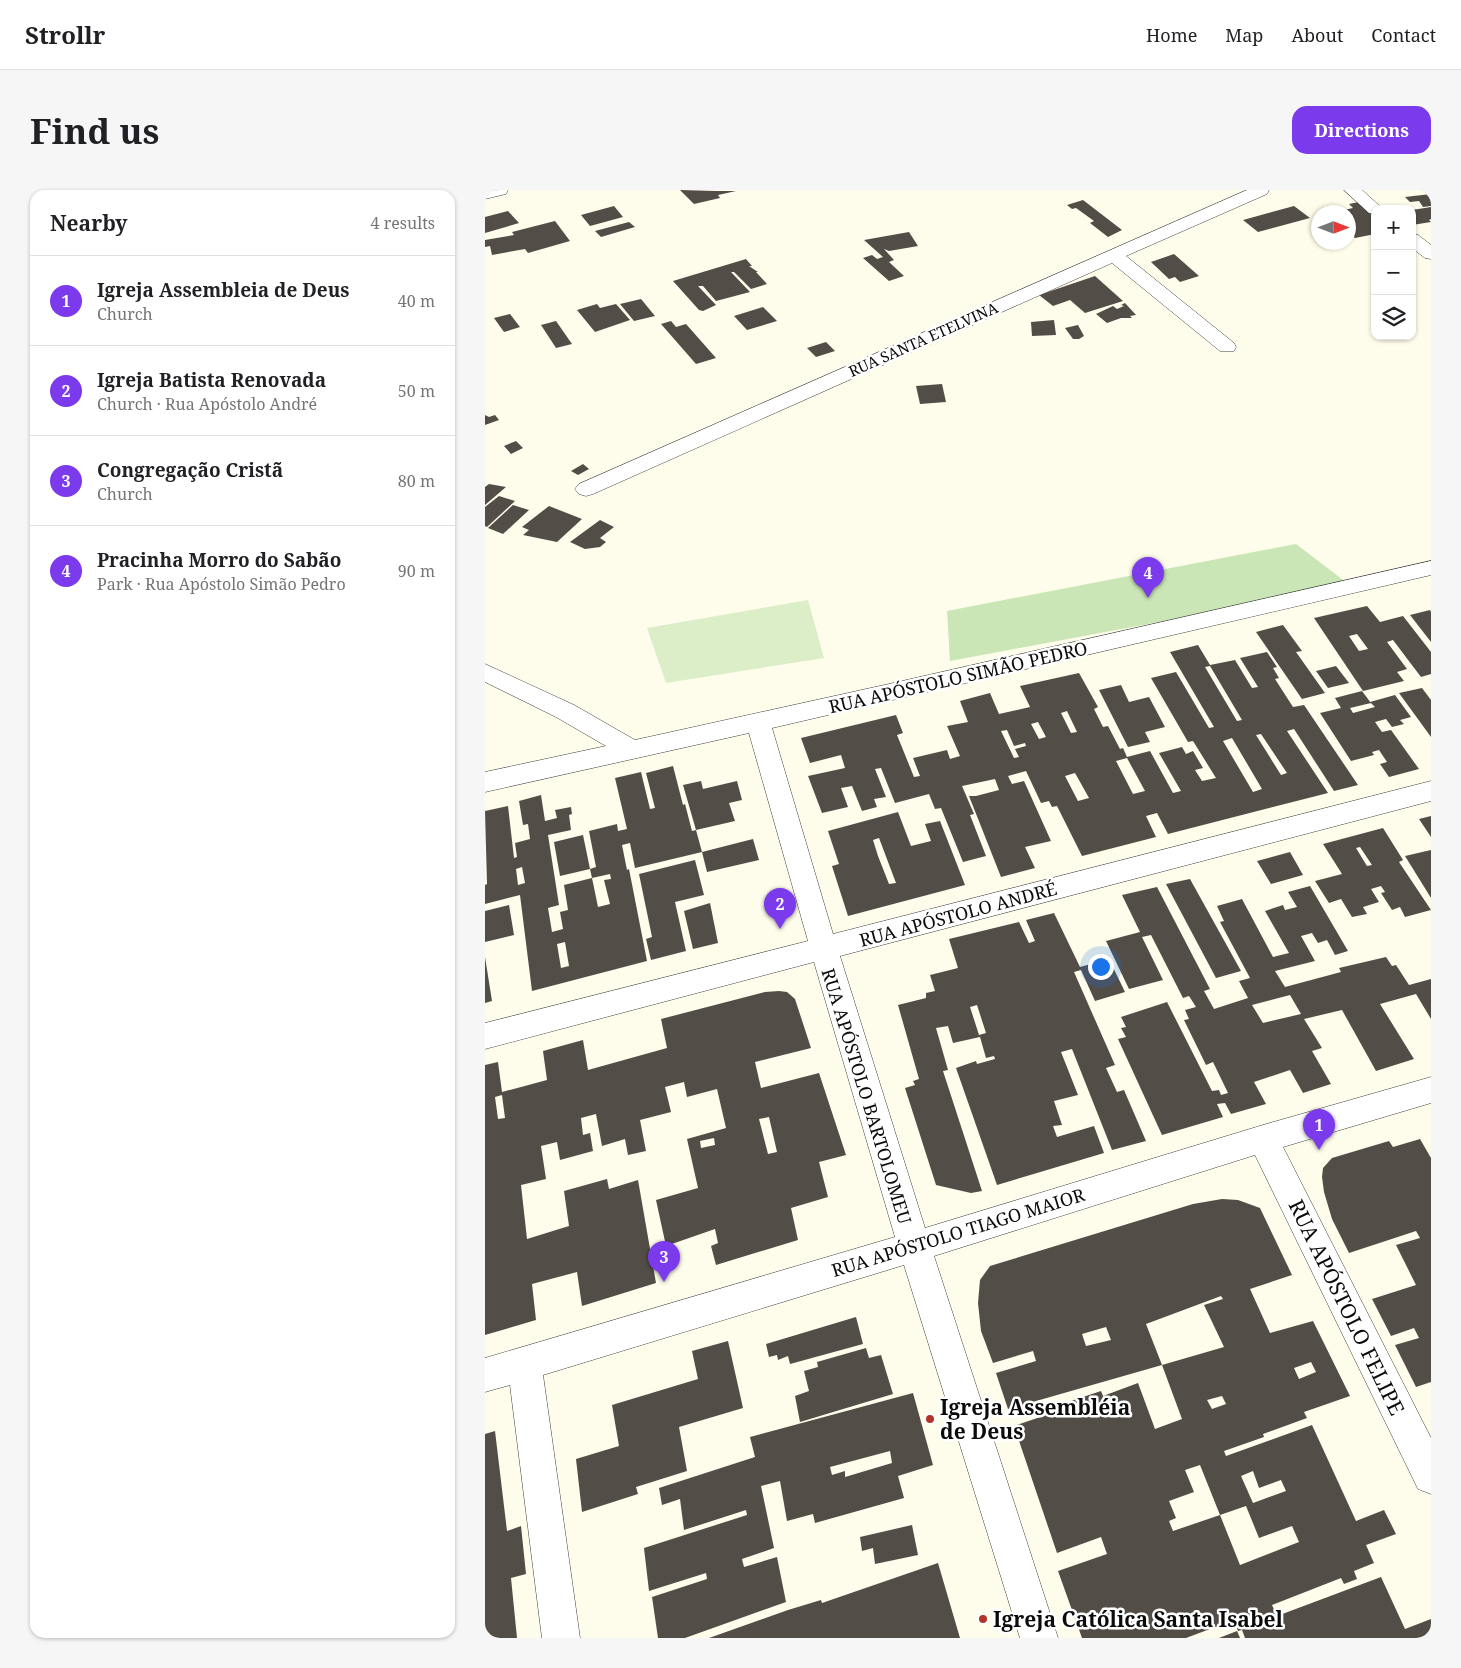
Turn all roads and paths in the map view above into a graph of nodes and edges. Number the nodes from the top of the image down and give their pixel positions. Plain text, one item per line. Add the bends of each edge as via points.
1 (500, 190) edge
2 (1261, 190) edge
3 (1352, 190) edge
4 (485, 194) edge
5 (1371, 206) edge
6 (1416, 242) edge
7 (1431, 254) edge
8 (1113, 255) junction
9 (1227, 347) dead end
10 (586, 490) dead end
11 (1431, 568) edge
12 (485, 672) edge
13 (758, 722) junction
14 (631, 748) junction
15 (485, 782) edge
16 (1431, 791) edge
17 (822, 949) junction
18 (485, 1036) edge
19 (1431, 1090) edge
20 (1263, 1139) junction
21 (913, 1247) junction
22 (524, 1363) junction
23 (485, 1375) edge
24 (1431, 1476) edge
25 (561, 1638) edge
26 (1039, 1638) edge

1 - 4 street
2 - 8 street, RUA SANTA ETELVINA
3 - 5 street
6 - 7 street
8 - 9 street
8 - 10 street, RUA SANTA ETELVINA
11 - 13 street, RUA APÓSTOLO SIMÃO PEDRO
12 - 14 street
13 - 14 street, RUA APÓSTOLO SIMÃO PEDRO
13 - 17 street, RUA APÓSTOLO BARTOLOMEU
14 - 15 street, RUA APÓSTOLO SIMÃO PEDRO
16 - 17 street, RUA APÓSTOLO ANDRÉ
17 - 18 street, RUA APÓSTOLO ANDRÉ
17 - 21 street, RUA APÓSTOLO BARTOLOMEU
19 - 20 street, RUA APÓSTOLO TIAGO MAIOR
20 - 21 street, RUA APÓSTOLO TIAGO MAIOR
20 - 24 street, RUA APÓSTOLO FELIPE
21 - 22 street, RUA APÓSTOLO TIAGO MAIOR
21 - 26 street, RUA APÓSTOLO BARTOLOMEU
22 - 23 street, RUA APÓSTOLO TIAGO MAIOR
22 - 25 street

